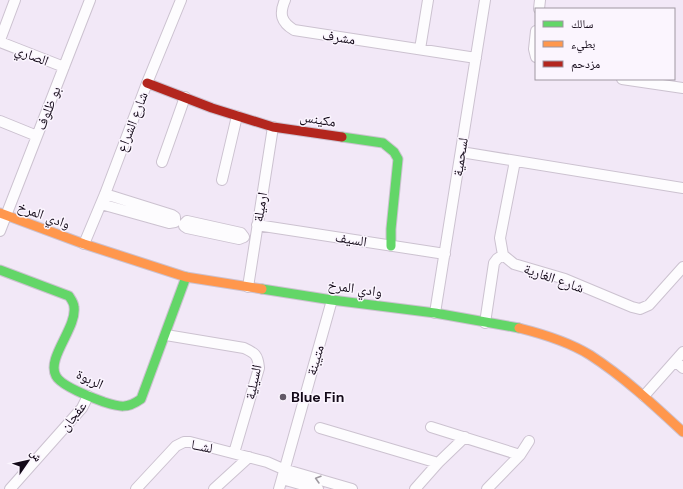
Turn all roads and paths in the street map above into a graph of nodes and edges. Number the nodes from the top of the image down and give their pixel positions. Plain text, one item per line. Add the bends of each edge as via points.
1 (16, 0) edge
2 (90, 0) edge
3 (181, 0) edge
4 (285, 0) edge
5 (428, 0) edge
6 (485, 0) edge
7 (535, 40) edge
8 (0, 41) edge
9 (420, 49) junction
10 (535, 53) edge
11 (476, 58) junction
12 (64, 67) junction
13 (629, 80) edge
14 (147, 83) junction
15 (683, 88) edge
16 (185, 97) junction
17 (238, 116) junction
18 (0, 121) edge
19 (273, 127) junction
20 (37, 136) junction
21 (461, 152) junction
22 (515, 161) junction
23 (162, 162) dead end
24 (222, 180) dead end
25 (683, 188) edge
26 (103, 199) junction
27 (3, 214) edge
28 (153, 214) dead end
29 (257, 225) junction
30 (204, 228) dead end
31 (0, 231) edge
32 (256, 238) junction
33 (84, 244) junction
34 (391, 246) junction
35 (445, 254) junction
36 (503, 255) junction
37 (683, 267) edge
38 (0, 270) edge
39 (186, 277) junction
40 (248, 287) junction
41 (332, 300) junction
42 (435, 314) junction
43 (485, 323) junction
44 (166, 335) junction
45 (683, 352) edge
46 (675, 361) junction
47 (683, 368) edge
48 (88, 396) junction
49 (644, 396) junction
50 (430, 427) dead end
51 (320, 428) dead end
52 (683, 432) edge
53 (465, 437) junction
54 (529, 441) dead end
55 (234, 453) junction
56 (520, 455) junction
57 (249, 457) junction
58 (438, 463) junction
59 (281, 479) edge
60 (10, 489) edge
61 (136, 489) edge
62 (214, 489) edge
63 (318, 489) edge
64 (352, 489) edge
65 (415, 489) edge
66 (487, 489) edge

1 - 8 street
2 - 12 street, بو ظلوف
3 - 14 street, شارع الشراع
4 - 9 street, مشرف via 282,14 288,26 294,30
5 - 9 street
6 - 11 street, لسحمية
7 - 10 street
8 - 12 street, الصاري
9 - 11 street, مشرف
11 - 21 street, لسحمية
12 - 20 street, بو ظلوف
13 - 15 street
14 - 16 street, مكينس
14 - 26 street, شارع الشراع
16 - 17 street, مكينس
16 - 23 street
17 - 19 street, مكينس
17 - 24 street
18 - 20 street
19 - 29 street, ارميلة
19 - 34 street, مكينس via 383,144 394,152 398,159
20 - 27 street, بو ظلوف
21 - 22 street
21 - 35 street, لسحمية
22 - 25 street
22 - 36 street via 500,238
26 - 28 street
26 - 33 street, شارع الشراع
27 - 31 street, بو ظلوف
27 - 33 street, وادي المرخ
29 - 32 street, ارميلة
29 - 34 street, السيف
30 - 32 street via 241,239
32 - 40 street, ارميلة
33 - 39 street, وادي المرخ
34 - 35 street, السيف
35 - 42 street, لسحمية
36 - 37 street, شارع الغارية via 514,264 565,279 640,309 649,305
36 - 43 street via 494,263
38 - 48 street, الربوة via 69,296 74,301 76,308 73,321 55,364 55,375
39 - 40 street, وادي المرخ
39 - 44 street, الربوة
40 - 41 street, وادي المرخ
41 - 42 street, وادي المرخ
41 - 59 street, متيبنة
42 - 43 street, وادي المرخ
43 - 49 street, وادي المرخ via 533,332 568,344 590,355
44 - 48 street, الربوة via 141,399 133,406 124,408
44 - 55 street, السيلية via 244,348 258,358 259,368
45 - 46 street
46 - 47 street
46 - 49 street
48 - 60 street, عفجان via 82,408
49 - 52 street, وادي المرخ
50 - 53 street
51 - 58 street
53 - 56 street
53 - 58 street
54 - 56 street
55 - 57 street, لشــا
55 - 61 street, لشــا via 184,442 176,446
56 - 66 street
57 - 59 street, لشــا via 267,462
57 - 62 street
58 - 65 street
59 - 63 street
64 -> 59 street

